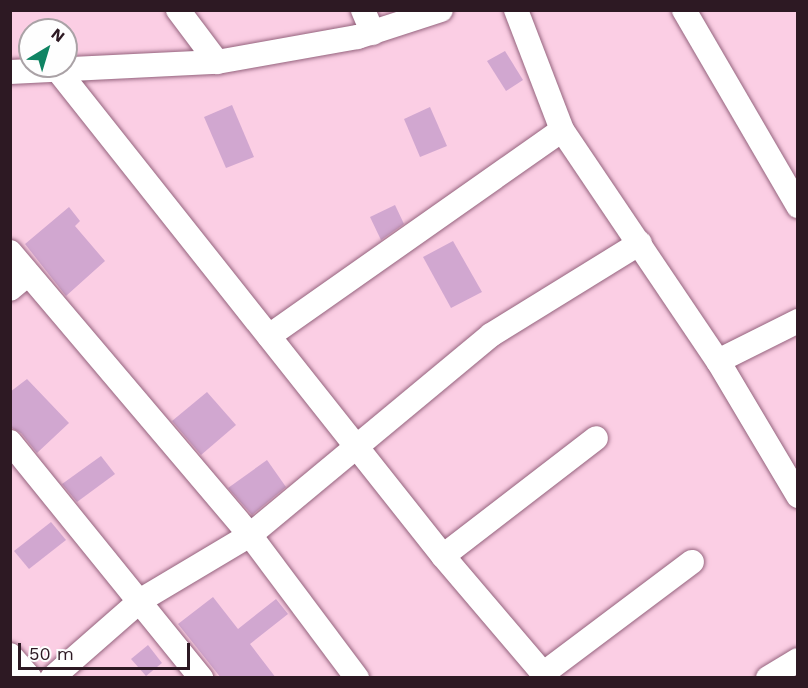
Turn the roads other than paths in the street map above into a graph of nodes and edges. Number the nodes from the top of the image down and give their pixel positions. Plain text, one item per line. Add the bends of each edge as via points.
1 (178, 10) edge
2 (363, 10) edge
3 (441, 10) edge
4 (516, 10) edge
5 (684, 10) edge
6 (373, 33) junction
7 (218, 62) junction
8 (78, 67) edge
9 (64, 78) edge
10 (562, 130) junction
11 (798, 206) edge
12 (640, 243) junction
13 (10, 252) edge
14 (19, 282) edge
15 (798, 321) edge
16 (269, 336) junction
17 (718, 362) junction
18 (596, 438) dead end
19 (10, 442) edge
20 (356, 445) junction
21 (797, 492) edge
22 (249, 536) junction
23 (443, 556) junction
24 (692, 562) dead end
25 (141, 600) junction
26 (10, 656) edge
27 (798, 660) edge
28 (546, 675) edge
29 (30, 678) edge
30 (52, 678) edge
31 (201, 678) edge
32 (357, 678) edge
33 (768, 678) edge

1 - 7 street
2 - 6 street
3 - 6 street
4 - 10 street
5 - 11 street
6 - 7 street
7 - 8 street
9 - 16 street
10 - 12 street
10 - 16 street
12 - 17 street
12 - 20 street via 491,335
13 - 14 street
14 - 22 street
15 - 17 street
16 - 20 street
17 - 21 street
18 - 23 street
19 - 25 street
20 - 22 street
20 - 23 street
22 - 25 street
22 - 32 street
23 - 28 street
24 - 28 street
25 - 30 street
25 - 31 street
26 - 29 street
27 - 33 street

